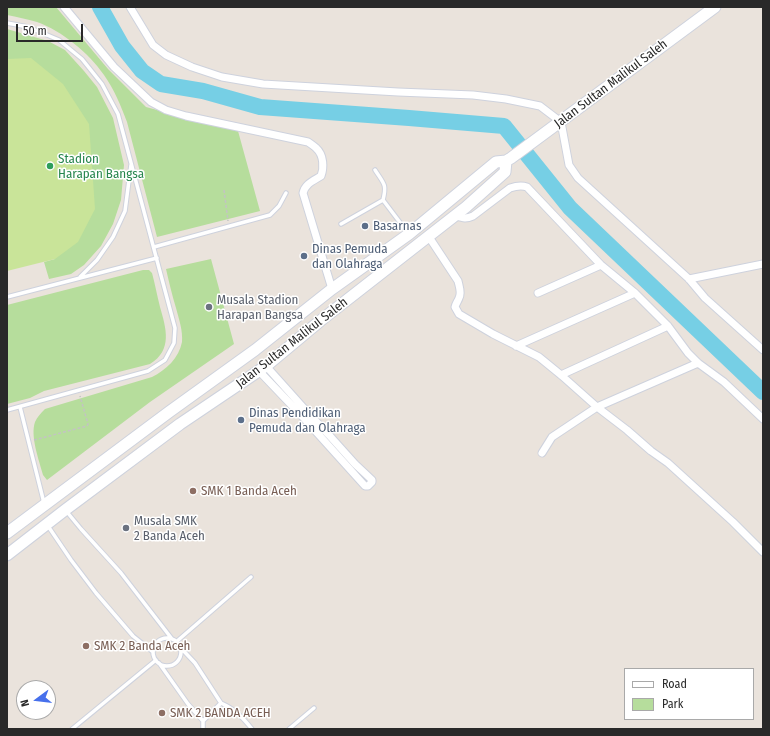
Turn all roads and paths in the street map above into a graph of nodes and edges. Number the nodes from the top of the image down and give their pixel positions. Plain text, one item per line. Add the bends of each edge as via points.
1 (64, 7) edge
2 (130, 7) edge
3 (715, 7) edge
4 (7, 23) edge
5 (561, 122) junction
6 (509, 160) junction
7 (131, 163) junction
8 (375, 170) dead end
9 (224, 190) dead end
10 (286, 193) dead end
11 (383, 200) junction
12 (456, 216) junction
13 (341, 224) dead end
14 (229, 226) junction
15 (409, 234) junction
16 (429, 237) junction
17 (154, 247) junction
18 (157, 258) junction
19 (763, 264) edge
20 (601, 265) junction
21 (79, 278) junction
22 (689, 278) junction
23 (332, 289) junction
24 (538, 293) dead end
25 (635, 293) junction
26 (7, 297) edge
27 (309, 307) junction
28 (320, 321) junction
29 (668, 326) junction
30 (516, 346) junction
31 (763, 350) edge
32 (698, 363) junction
33 (263, 368) junction
34 (561, 375) junction
35 (79, 390) junction
36 (20, 407) junction
37 (597, 407) junction
38 (7, 410) edge
39 (169, 412) junction
40 (763, 419) edge
41 (180, 424) junction
42 (28, 442) junction
43 (542, 453) dead end
44 (44, 505) junction
45 (65, 510) junction
46 (46, 524) junction
47 (7, 533) edge
48 (763, 552) edge
49 (7, 555) edge
50 (251, 577) dead end
51 (176, 642) junction
52 (153, 652) junction
53 (157, 662) junction
54 (222, 703) junction
55 (314, 708) dead end
56 (203, 722) junction
57 (72, 729) edge
58 (203, 729) edge
59 (252, 729) edge
60 (288, 729) edge

1 - 23 street via 114,67 150,102 166,110 308,142 317,148 323,168 321,176 307,184 303,193
2 - 5 street via 153,45 166,55 222,77 263,84 506,99 540,106
3 - 5 main road, Jalan Sultan Malikul Saleh
4 - 7 lane via 28,27 59,40 82,59 102,84 118,114
5 - 6 main road, Jalan Sultan Malikul Saleh
5 - 22 street via 569,165 578,178
6 - 12 main road, Jalan Sultan Malikul Saleh via 505,172
6 - 15 main road, Jalan Sultan Malikul Saleh via 496,162
7 - 17 lane
7 - 21 lane via 125,211 113,237 97,260
8 - 11 lane via 386,190
9 - 14 path
10 - 14 lane via 270,215
11 - 13 lane
11 - 15 lane
12 - 16 main road, Jalan Sultan Malikul Saleh
12 - 20 street via 468,219 510,188 521,185 527,187
14 - 17 lane
15 - 23 main road, Jalan Sultan Malikul Saleh
16 - 28 main road, Jalan Sultan Malikul Saleh
16 - 30 street via 458,281 460,297 455,307 459,314
17 - 18 lane
18 - 21 lane
18 - 35 lane via 175,328 174,344 165,360 148,371
19 - 22 street
20 - 24 street
20 - 25 street
21 - 26 lane
22 - 31 street via 705,298
23 - 27 main road, Jalan Sultan Malikul Saleh
25 - 29 street
25 - 30 street
27 - 28 main road
27 - 39 main road, Jalan Sultan Malikul Saleh
28 - 33 main road, Jalan Sultan Malikul Saleh
29 - 32 street
29 - 34 street
30 - 34 street via 539,357
32 - 37 street
32 - 40 street via 724,382
33 - 33 street via 372,480 368,486 364,486
33 - 41 main road, Jalan Sultan Malikul Saleh
34 - 37 street
35 - 36 lane
35 - 42 path via 87,426
36 - 38 lane
36 - 42 lane
37 - 43 street via 552,437
37 - 48 street via 668,463
39 - 41 main road
39 - 44 main road, Jalan Sultan Malikul Saleh
41 - 45 main road, Jalan Sultan Malikul Saleh
42 - 44 lane
44 - 47 main road, Jalan Sultan Malikul Saleh
45 - 46 main road, Jalan Sultan Malikul Saleh
45 - 51 lane via 121,573
46 - 49 main road, Jalan Sultan Malikul Saleh
46 - 52 lane via 101,598 133,636
50 - 51 lane
51 - 52 lane via 168,638 159,640
51 - 53 lane via 180,650 176,662 168,666
51 - 54 lane via 195,663
52 - 53 lane
53 - 56 lane
53 - 57 lane
54 - 56 lane
54 - 59 lane via 241,716
55 - 60 lane
56 - 58 lane

